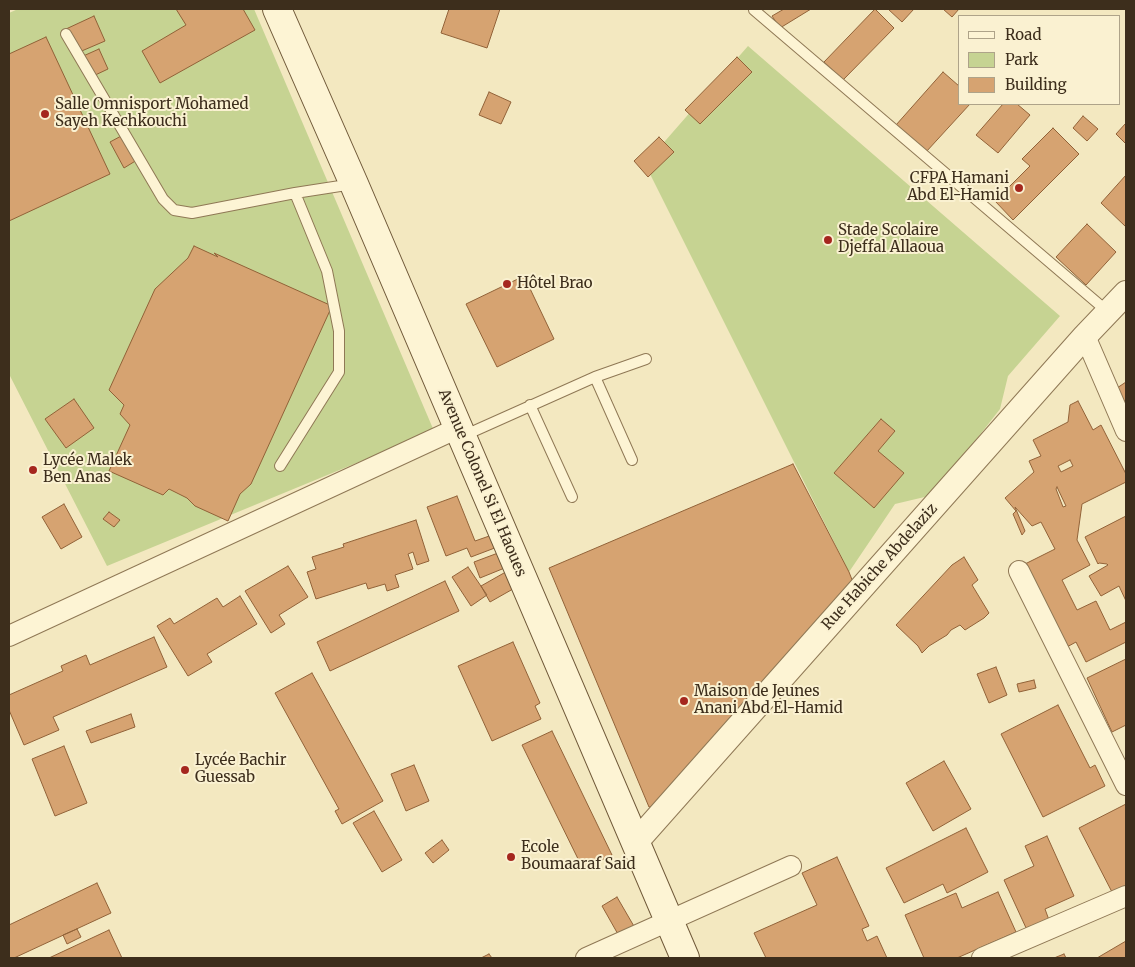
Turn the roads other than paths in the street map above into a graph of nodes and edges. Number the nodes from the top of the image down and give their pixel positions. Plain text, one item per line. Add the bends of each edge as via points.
1 (277, 9) edge
2 (754, 10) edge
3 (66, 34) dead end
4 (354, 184) junction
5 (295, 193) junction
6 (1126, 293) edge
7 (1108, 312) junction
8 (1086, 336) junction
9 (646, 359) dead end
10 (595, 377) junction
11 (530, 405) junction
12 (1126, 431) edge
13 (460, 432) junction
14 (632, 460) dead end
15 (280, 466) dead end
16 (572, 497) dead end
17 (1019, 571) dead end
18 (9, 636) edge
19 (1126, 786) edge
20 (636, 842) junction
21 (791, 866) dead end
22 (1126, 896) edge
23 (670, 921) junction
24 (992, 956) edge
25 (586, 958) edge
26 (685, 958) edge

1 - 4 main road, Avenue Colonel Si El Haoues
2 - 7 lane
3 - 5 lane via 163,199 174,210 192,213
4 - 5 lane
4 - 13 main road, Avenue Colonel Si El Haoues
5 - 15 lane via 327,271 339,331 339,372
6 - 7 street, Rue Habiche Abdelaziz
7 - 8 street, Rue Habiche Abdelaziz
8 - 12 street
8 - 20 street, Rue Habiche Abdelaziz
9 - 10 lane
10 - 11 lane
10 - 14 lane
11 - 13 lane
11 - 16 lane
13 - 18 street
13 - 20 main road, Avenue Colonel Si El Haoues
17 - 19 street
20 - 23 main road, Avenue Colonel Si El Haoues
21 - 23 street
22 - 24 street
23 - 25 street
23 - 26 main road, Avenue Colonel Si El Haoues

